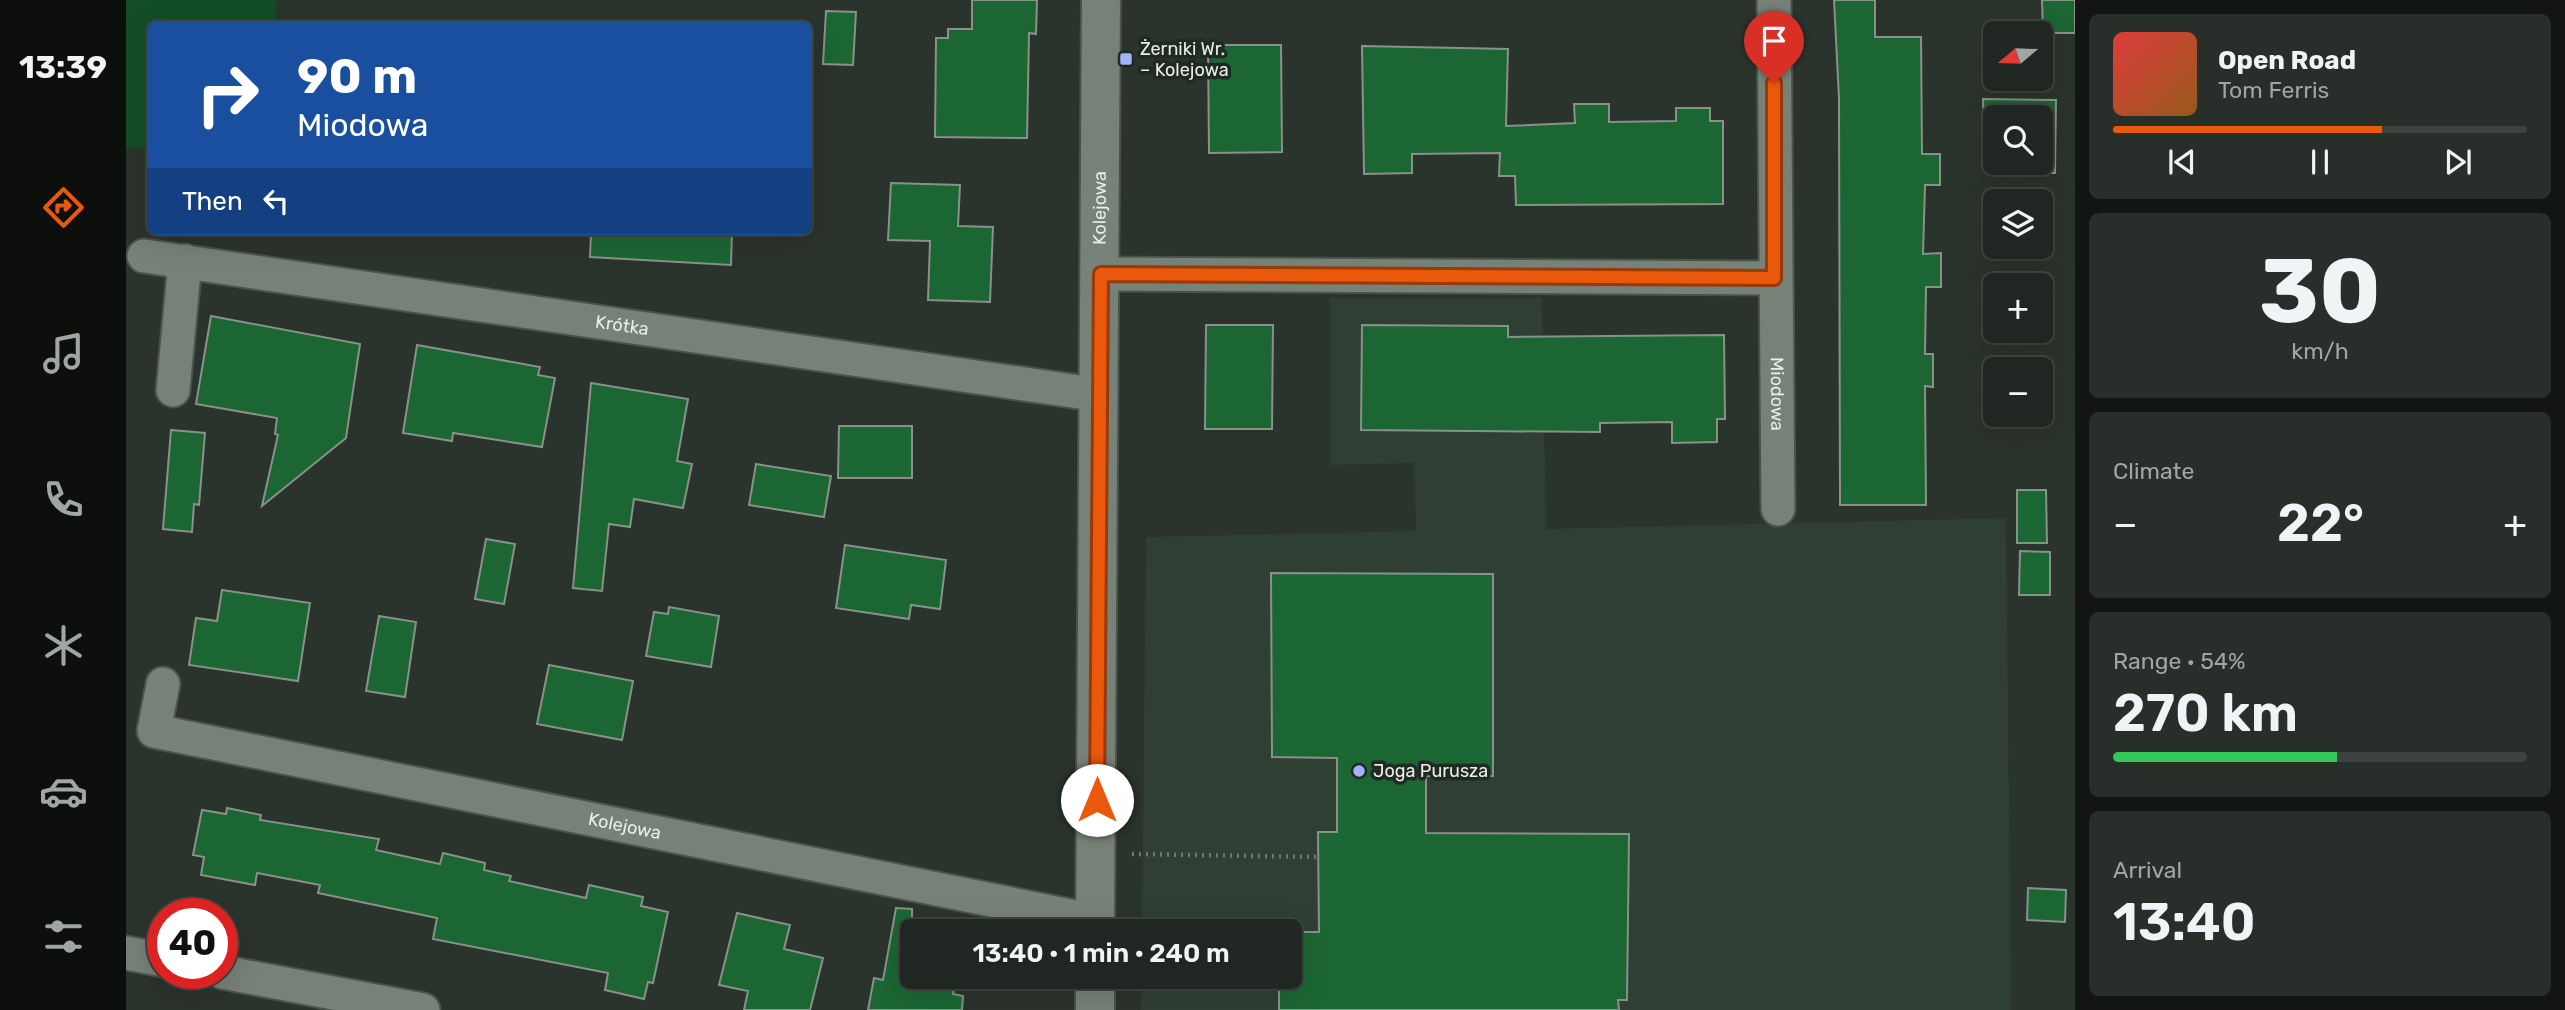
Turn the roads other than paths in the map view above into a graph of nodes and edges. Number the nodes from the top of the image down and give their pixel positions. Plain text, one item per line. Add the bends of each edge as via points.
1 (1101, 0) edge
2 (1774, 0) edge
3 (144, 256) dead end
4 (185, 261) junction
5 (1101, 274) junction
6 (1774, 278) junction
7 (173, 390) dead end
8 (1100, 395) junction
9 (1778, 509) dead end
10 (163, 684) dead end
11 (1062, 919) edge
12 (1096, 919) edge
13 (126, 953) edge
14 (147, 957) edge
15 (238, 975) edge
16 (1095, 989) edge
17 (423, 1010) edge
18 (1095, 1010) edge

1 - 5 street, Kolejowa
2 - 6 street, Miodowa
3 - 4 street, Krótka
4 - 7 street
4 - 8 street, Krótka
5 - 6 street
5 - 8 street, Kolejowa
6 - 9 street, Miodowa
8 - 12 street, Kolejowa
10 - 11 street, Kolejowa via 154,731
13 - 14 street
15 - 17 street
16 - 18 street

